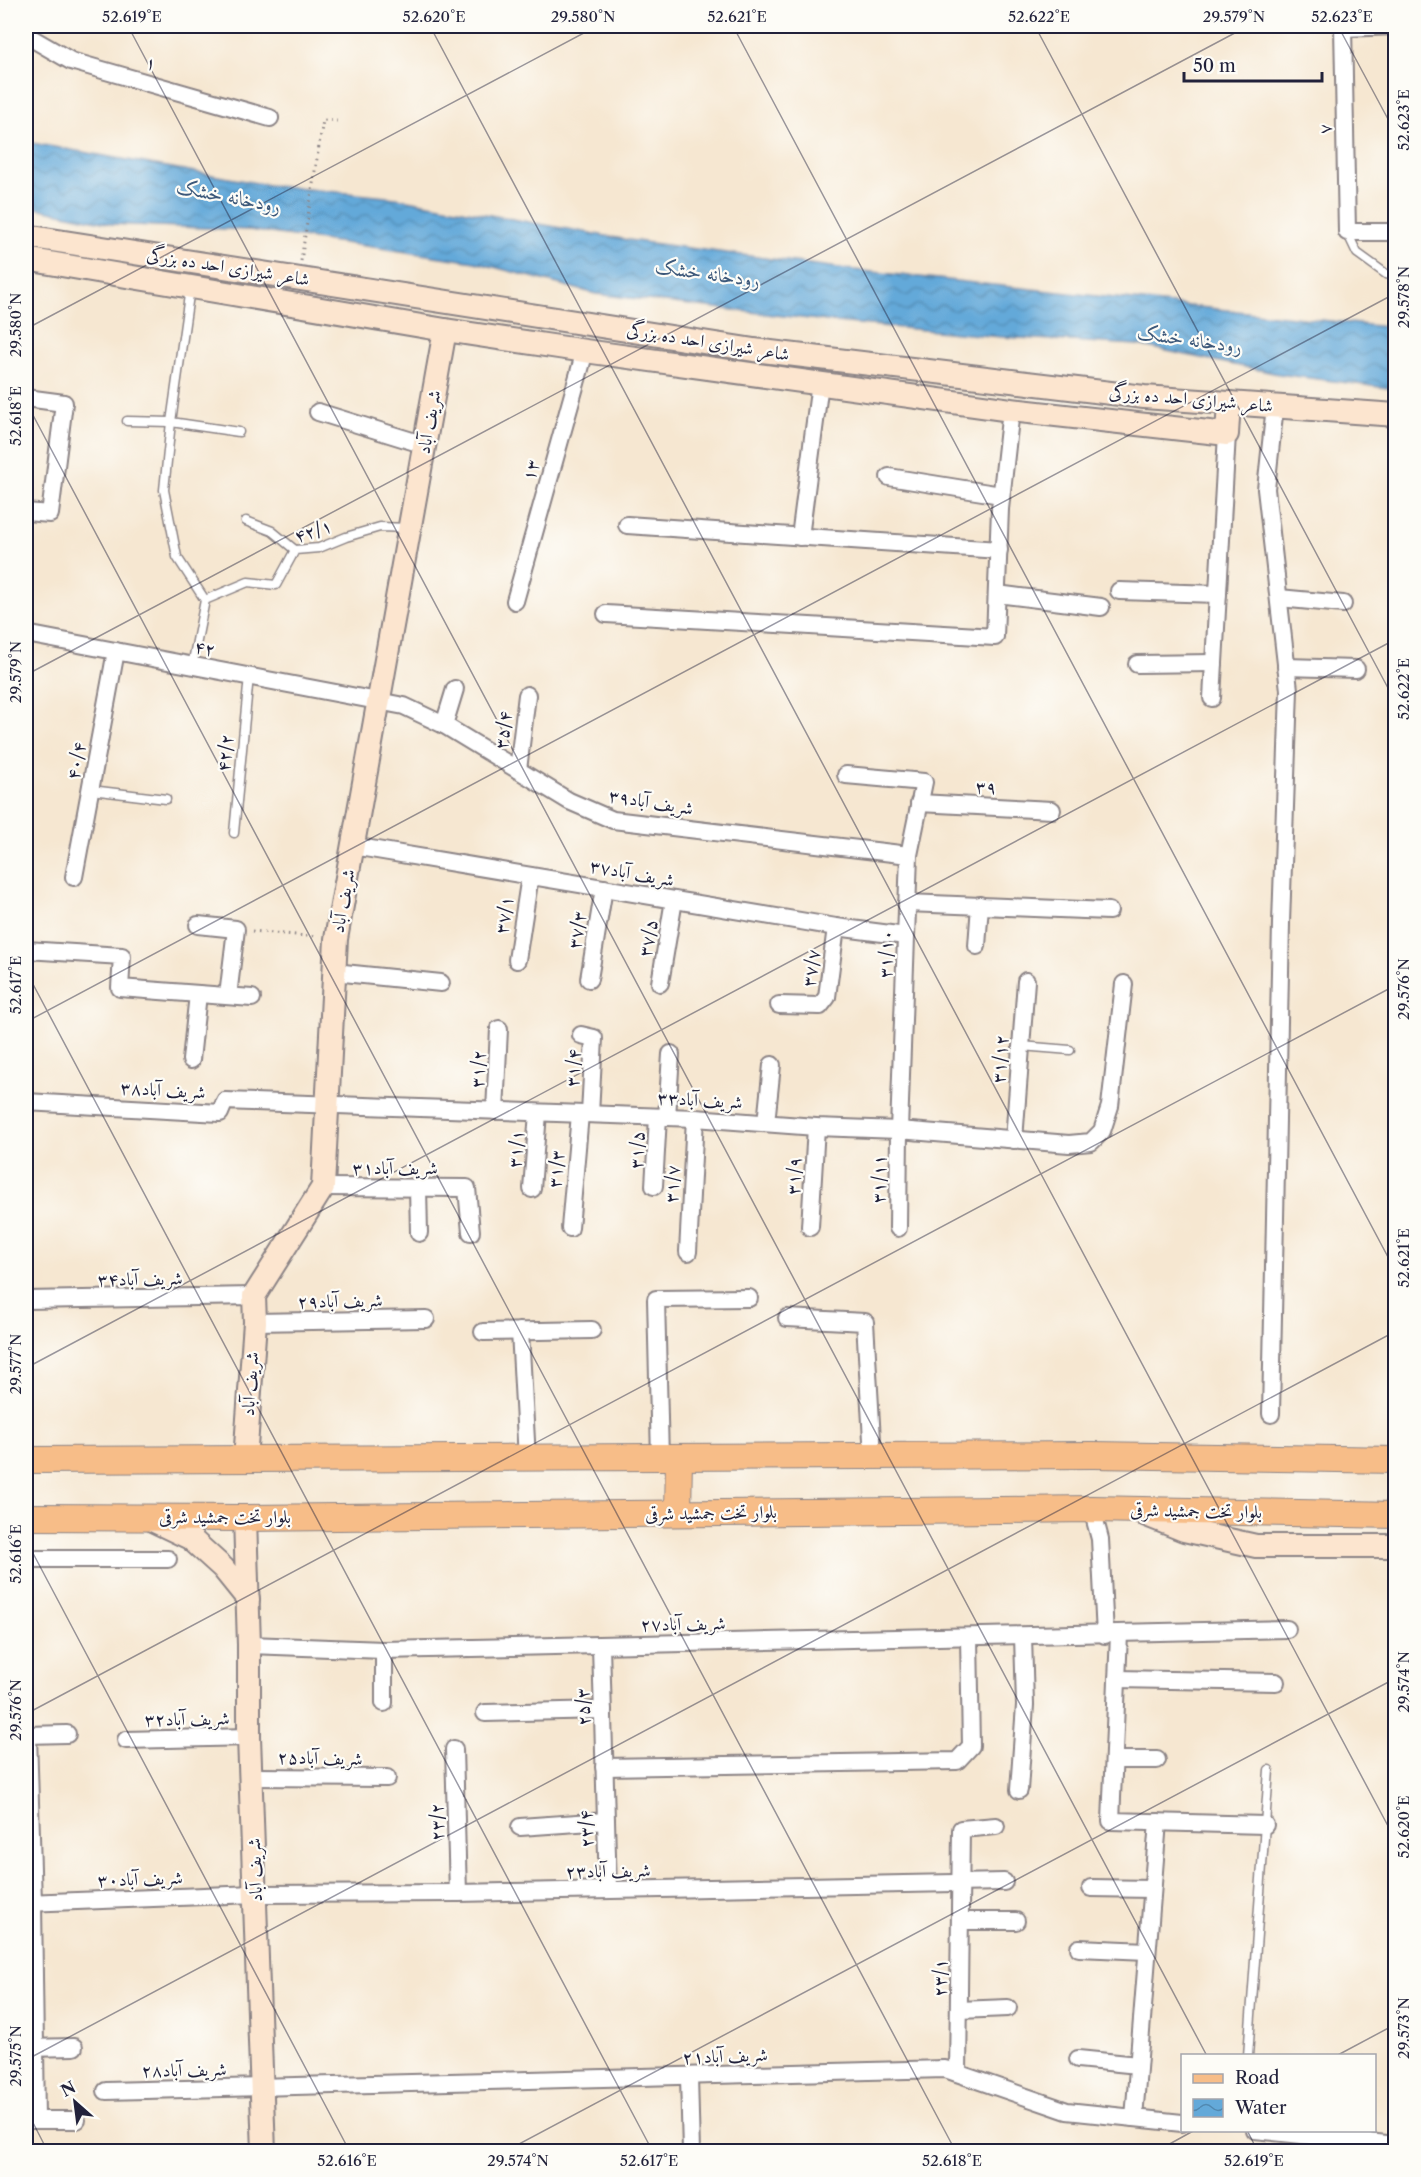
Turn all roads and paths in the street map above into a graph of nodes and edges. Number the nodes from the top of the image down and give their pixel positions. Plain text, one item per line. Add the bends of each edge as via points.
1 (1395, 26) edge
2 (1343, 27) edge
3 (26, 35) edge
4 (270, 118) dead end
5 (337, 121) dead end
6 (1347, 232) junction
7 (1395, 232) edge
8 (26, 236) edge
9 (26, 259) edge
10 (299, 272) dead end
11 (1395, 276) edge
12 (190, 286) junction
13 (445, 330) junction
14 (585, 351) junction
15 (820, 383) junction
16 (26, 398) edge
17 (1229, 403) junction
18 (1275, 406) junction
19 (1011, 410) junction
20 (318, 412) dead end
21 (1395, 415) edge
22 (127, 422) dead end
23 (171, 422) junction
24 (239, 432) dead end
25 (1227, 434) junction
26 (424, 445) junction
27 (889, 477) dead end
28 (1001, 495) junction
29 (26, 512) edge
30 (246, 521) dead end
31 (627, 525) dead end
32 (410, 528) junction
33 (800, 537) junction
34 (294, 550) junction
35 (999, 550) junction
36 (1119, 591) dead end
37 (997, 594) junction
38 (1218, 594) junction
39 (1279, 598) junction
40 (205, 600) junction
41 (515, 600) dead end
42 (1343, 604) dead end
43 (1101, 607) dead end
44 (606, 614) dead end
45 (26, 634) edge
46 (116, 651) junction
47 (1214, 663) junction
48 (1137, 664) dead end
49 (192, 666) junction
50 (1286, 667) junction
51 (1356, 669) dead end
52 (249, 676) junction
53 (455, 689) dead end
54 (527, 695) dead end
55 (1212, 698) dead end
56 (378, 701) junction
57 (444, 725) junction
58 (518, 770) junction
59 (846, 775) dead end
60 (91, 790) junction
61 (166, 799) dead end
62 (919, 803) junction
63 (1052, 810) dead end
64 (234, 832) dead end
65 (352, 846) junction
66 (909, 855) junction
67 (530, 876) junction
68 (74, 878) dead end
69 (604, 888) junction
70 (674, 900) junction
71 (907, 903) junction
72 (980, 905) junction
73 (1109, 911) dead end
74 (198, 925) dead end
75 (836, 927) junction
76 (236, 929) junction
77 (906, 936) junction
78 (336, 939) junction
79 (977, 946) dead end
80 (26, 950) edge
81 (517, 960) dead end
82 (334, 972) junction
83 (589, 979) dead end
84 (1026, 981) dead end
85 (441, 983) dead end
86 (660, 983) dead end
87 (1124, 984) dead end
88 (198, 994) junction
89 (228, 996) junction
90 (252, 998) dead end
91 (779, 1005) dead end
92 (499, 1029) dead end
93 (581, 1035) dead end
94 (1021, 1046) junction
95 (1070, 1050) dead end
96 (671, 1054) dead end
97 (191, 1060) dead end
98 (772, 1065) dead end
99 (26, 1102) edge
100 (328, 1105) junction
101 (495, 1111) junction
102 (538, 1113) junction
103 (585, 1114) junction
104 (662, 1117) junction
105 (695, 1118) junction
106 (766, 1123) junction
107 (816, 1127) junction
108 (899, 1130) junction
109 (1014, 1140) junction
110 (654, 1186) dead end
111 (323, 1187) junction
112 (418, 1188) junction
113 (532, 1189) dead end
114 (810, 1227) dead end
115 (570, 1228) dead end
116 (898, 1228) dead end
117 (471, 1232) dead end
118 (419, 1233) dead end
119 (688, 1252) dead end
120 (255, 1296) junction
121 (749, 1298) dead end
122 (26, 1300) edge
123 (426, 1318) dead end
124 (787, 1318) dead end
125 (255, 1322) junction
126 (592, 1330) dead end
127 (520, 1331) junction
128 (483, 1332) dead end
129 (1271, 1414) dead end
130 (873, 1456) junction
131 (670, 1458) junction
132 (527, 1459) junction
133 (26, 1460) edge
134 (245, 1460) junction
135 (1395, 1460) edge
136 (1092, 1509) junction
137 (1135, 1510) junction
138 (678, 1513) junction
139 (1395, 1515) edge
140 (26, 1516) edge
141 (144, 1517) junction
142 (245, 1518) junction
143 (1395, 1546) edge
144 (26, 1559) edge
145 (168, 1559) dead end
146 (248, 1599) junction
147 (1287, 1629) dead end
148 (1112, 1634) junction
149 (1023, 1636) junction
150 (969, 1638) junction
151 (249, 1645) junction
152 (601, 1646) junction
153 (384, 1650) junction
154 (1117, 1678) junction
155 (1276, 1682) dead end
156 (384, 1703) dead end
157 (603, 1710) junction
158 (485, 1713) dead end
159 (68, 1734) dead end
160 (27, 1735) edge
161 (249, 1737) junction
162 (126, 1740) dead end
163 (454, 1749) dead end
164 (1114, 1760) junction
165 (1157, 1760) dead end
166 (604, 1767) junction
167 (1269, 1770) dead end
168 (252, 1777) junction
169 (387, 1778) dead end
170 (1019, 1790) dead end
171 (606, 1821) junction
172 (1158, 1822) junction
173 (1265, 1825) junction
174 (996, 1826) dead end
175 (520, 1827) dead end
176 (1004, 1882) dead end
177 (962, 1884) junction
178 (1091, 1888) dead end
179 (1152, 1889) junction
180 (608, 1890) junction
181 (458, 1893) junction
182 (255, 1894) junction
183 (29, 1903) edge
184 (1016, 1921) dead end
185 (961, 1922) junction
186 (1079, 1948) dead end
187 (1147, 1951) junction
188 (1008, 2008) dead end
189 (959, 2010) junction
190 (75, 2047) dead end
191 (31, 2048) edge
192 (1248, 2054) edge
193 (1078, 2059) dead end
194 (1138, 2065) junction
195 (958, 2073) junction
196 (689, 2077) junction
197 (262, 2088) junction
198 (106, 2091) dead end
199 (1134, 2118) junction
200 (31, 2120) edge
201 (77, 2120) dead end
202 (1181, 2123) edge
203 (1274, 2132) edge
204 (1395, 2145) edge
205 (264, 2151) edge
206 (691, 2151) edge

1 - 2 street
2 - 6 street, ۷
3 - 4 street, ۱ via 71,61
5 - 10 path via 323,120
6 - 7 street
6 - 11 lane via 1357,253
8 - 17 street, شاعر شیرازی احد ده بزرگی via 754,350 1144,397
9 - 12 street
12 - 13 street
12 - 23 lane
13 - 14 street
13 - 26 street, شریف آباد
14 - 15 street
14 - 41 street, ۱۳
15 - 19 street
15 - 33 street
16 - 29 street via 64,403 50,514
17 - 18 street, شاعر شیرازی احد ده بزرگی
17 - 25 street
18 - 21 street, شاعر شیرازی احد ده بزرگی
18 - 39 street via 1266,489
19 - 25 street
19 - 28 street
20 - 26 street
22 - 23 lane
23 - 24 lane
23 - 40 lane via 164,490 177,557
25 - 38 street
26 - 32 street, شریف آباد
27 - 28 street
28 - 35 street
30 - 34 lane via 272,531
31 - 33 street
32 - 34 lane, ۴۲/۱ via 380,527 319,548
32 - 56 street, شریف آباد
33 - 35 street
34 - 40 lane, ۴۲/۱ via 276,585 248,582
35 - 37 street
36 - 38 street
37 - 43 street
37 - 44 street via 995,637
38 - 47 street
39 - 42 street
39 - 50 street
40 - 49 lane
45 - 46 street, ۴۲
46 - 49 street, ۴۲
46 - 60 street, ۴۰/۴
47 - 48 street
47 - 55 street
49 - 52 street, ۴۲
50 - 51 street
50 - 129 street via 1289,690
52 - 56 street, ۴۲
52 - 64 lane, ۴۲/۲
53 - 57 street
54 - 58 street, ۳۵/۴
56 - 57 street, شریف آباد۳۹ via 404,706
56 - 65 street, شریف آباد
57 - 58 street, شریف آباد۳۹
58 - 66 street, شریف آباد۳۹ via 569,801 613,820
59 - 62 street, ۳۱/۱۰ via 924,782
60 - 61 lane
60 - 68 street, ۴۰/۴
62 - 63 street, ۳۹
62 - 66 street, ۳۱/۱۰
65 - 67 street, شریف آباد۳۷
65 - 78 street, شریف آباد
66 - 71 street, ۳۱/۱۰
67 - 69 street, شریف آباد۳۷
67 - 81 street, ۳۷/۱
69 - 70 street, شریف آباد۳۷
69 - 83 street, ۳۷/۳
70 - 75 street, شریف آباد۳۷
70 - 86 street, ۳۷/۵
71 - 72 street
71 - 77 street, ۳۱/۱۰
72 - 73 street
72 - 79 street
74 - 76 street
75 - 77 street, شریف آباد۳۷
75 - 91 street, ۳۷/۷ via 827,997 820,1006
76 - 78 path
76 - 89 street
77 - 108 street, ۳۱/۱۰
78 - 82 street, شریف آباد
80 - 88 street via 122,956 120,988
82 - 85 street
82 - 100 street, شریف آباد
84 - 94 street, ۳۱/۱۲
87 - 109 street, شریف آباد۳۳ via 1110,1106 1102,1131 1091,1142
88 - 89 street
88 - 97 street
89 - 90 street
92 - 101 street, ۳۱/۲
93 - 103 street, ۳۱/۴ via 594,1038
94 - 95 lane
94 - 109 street, ۳۱/۱۲
96 - 104 street, ۳۱/۵
98 - 106 street
99 - 100 street, شریف آباد۳۸ via 219,1113 225,1101
100 - 101 street, شریف آباد۳۳
100 - 111 street, شریف آباد
101 - 102 street, شریف آباد۳۳
102 - 103 street, شریف آباد۳۳
102 - 113 street, ۳۱/۱
103 - 104 street, شریف آباد۳۳
103 - 115 street, ۳۱/۳
104 - 105 street, شریف آباد۳۳
104 - 110 street, ۳۱/۵
105 - 106 street, شریف آباد۳۳
105 - 119 street, ۳۱/۷
106 - 107 street, شریف آباد۳۳
107 - 108 street, شریف آباد۳۳
107 - 114 street, ۳۱/۹
108 - 109 street, شریف آباد۳۳
108 - 116 street, ۳۱/۱۱
111 - 112 street, شریف آباد۳۱
111 - 120 street, شریف آباد
112 - 117 street, شریف آباد۳۱ via 467,1188
112 - 118 street
120 - 122 street, شریف آباد۳۴
120 - 125 street, شریف آباد
121 - 131 street via 656,1299
123 - 125 street, شریف آباد۲۹
124 - 130 street via 866,1322
125 - 134 street, شریف آباد
126 - 127 street
127 - 128 street
127 - 132 street
130 - 131 main road
130 - 135 main road via 1156,1455
131 - 132 main road
131 - 138 main road
132 - 134 main road
133 - 134 main road
136 - 137 main road, بلوار تخت جمشید شرقی
136 - 138 main road, بلوار تخت جمشید شرقی
136 - 148 street via 1100,1539
137 - 139 main road, بلوار تخت جمشید شرقی
137 - 143 street via 1184,1530 1256,1546
138 - 142 main road, بلوار تخت جمشید شرقی
140 - 141 main road, بلوار تخت جمشید شرقی
141 - 142 main road, بلوار تخت جمشید شرقی
141 - 146 street via 190,1538 223,1568
142 - 146 street, شریف آباد
144 - 145 street
146 - 151 street, شریف آباد
147 - 148 street, شریف آباد۲۷
148 - 149 street, شریف آباد۲۷
148 - 154 street
149 - 150 street, شریف آباد۲۷
149 - 170 street via 1025,1705
150 - 152 street, شریف آباد۲۷
150 - 166 street via 971,1746 957,1761
151 - 153 street, شریف آباد۲۷
151 - 161 street, شریف آباد
152 - 153 street, شریف آباد۲۷
152 - 157 street, ۲۵/۳
153 - 156 street
154 - 155 street
154 - 164 street
157 - 158 street
157 - 166 street, ۲۵/۳
159 - 160 street
160 - 183 street
161 - 162 street, شریف آباد۳۲
161 - 168 street, شریف آباد
163 - 181 street, ۲۳/۲
164 - 165 street
164 - 172 street via 1111,1821
166 - 171 street, ۲۳/۴
167 - 173 lane
168 - 169 street, شریف آباد۲۵
168 - 182 street, شریف آباد
171 - 175 street
171 - 180 street, ۲۳/۴
172 - 173 street
172 - 179 street
173 - 192 lane
174 - 177 street, ۲۳/۱ via 961,1829
176 - 177 street, شریف آباد۲۳
177 - 180 street, شریف آباد۲۳
177 - 185 street, ۲۳/۱
178 - 179 street
179 - 187 street
180 - 181 street, شریف آباد۲۳
181 - 182 street, شریف آباد۲۳
182 - 183 street, شریف آباد۳۰
182 - 197 street, شریف آباد
183 - 191 street
184 - 185 street
185 - 189 street, ۲۳/۱
186 - 187 street
187 - 194 street
188 - 189 street
189 - 195 street, ۲۳/۱
190 - 191 street
191 - 200 street
193 - 194 street
194 - 199 street
195 - 196 street, شریف آباد۲۱ via 945,2069
195 - 199 street, شریف آباد۲۱ via 1067,2111
196 - 197 street, شریف آباد۲۱
196 - 206 street
197 - 198 street, شریف آباد۲۸
197 - 205 street, شریف آباد
199 - 202 street, شریف آباد۲۱
200 - 201 street
203 - 204 street

